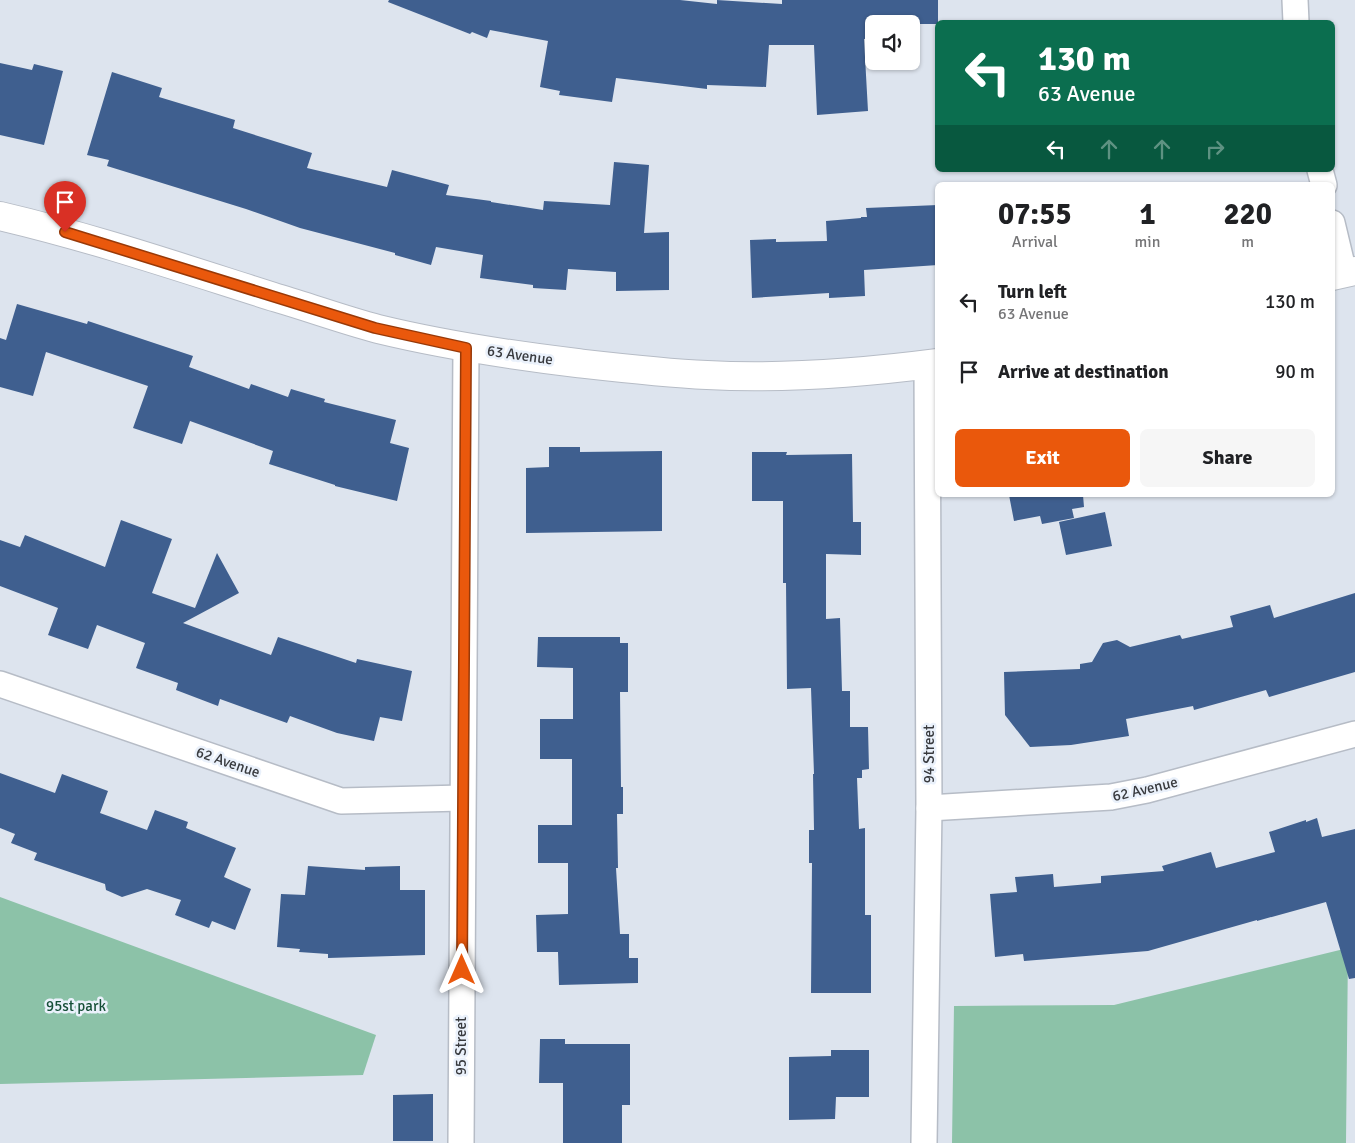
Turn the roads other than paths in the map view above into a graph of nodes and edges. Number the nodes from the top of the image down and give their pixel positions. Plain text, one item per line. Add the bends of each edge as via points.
1 (1295, 0) edge
2 (1296, 20) edge
3 (0, 216) edge
4 (1335, 236) edge
5 (1344, 273) edge
6 (466, 348) junction
7 (932, 364) edge
8 (0, 684) edge
9 (1355, 734) edge
10 (462, 798) junction
11 (929, 808) junction
12 (461, 1143) edge
13 (924, 1143) edge

1 - 2 street
3 - 6 street, 63 Avenue via 101,243 375,328
4 - 5 street
6 - 7 street, 63 Avenue via 658,372 709,375 808,374
6 - 10 street, 95 Street
7 - 11 street, 94 Street
8 - 10 street, 62 Avenue via 341,801
9 - 11 street, 62 Avenue via 1110,797
10 - 12 street, 95 Street
11 - 13 street, 94 Street

